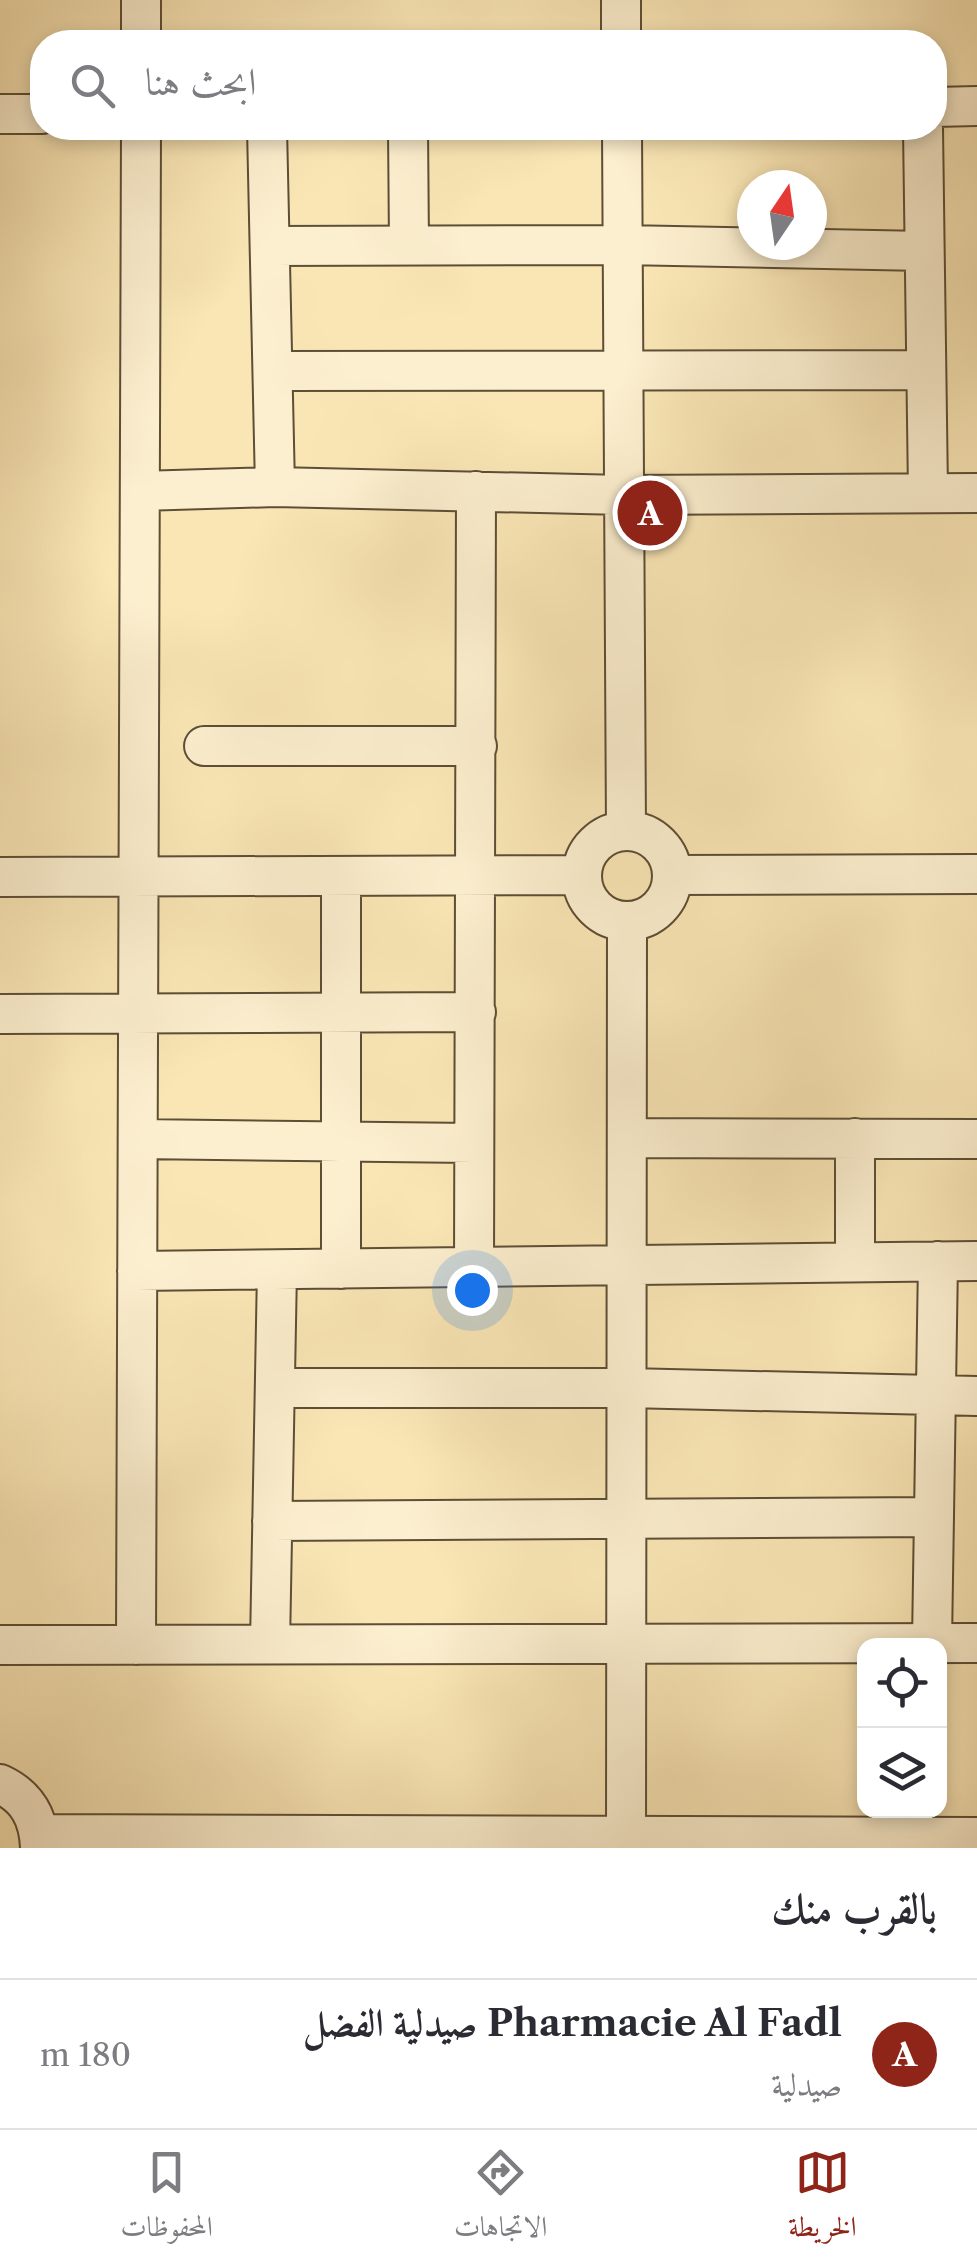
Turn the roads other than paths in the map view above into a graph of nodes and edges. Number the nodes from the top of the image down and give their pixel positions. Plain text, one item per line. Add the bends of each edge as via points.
1 (141, 0) edge
2 (621, 0) edge
3 (141, 30) edge
4 (622, 30) edge
5 (977, 106) edge
6 (947, 107) edge
7 (0, 114) edge
8 (30, 114) edge
9 (141, 140) edge
10 (267, 140) edge
11 (408, 140) edge
12 (622, 140) edge
13 (922, 140) edge
14 (410, 245) junction
15 (623, 245) junction
16 (270, 246) junction
17 (924, 251) junction
18 (925, 370) junction
19 (273, 371) junction
20 (621, 371) junction
21 (276, 487) junction
22 (476, 491) junction
23 (140, 492) junction
24 (928, 492) junction
25 (977, 493) edge
26 (623, 495) junction
27 (204, 746) dead end
28 (477, 746) junction
29 (626, 831) junction
30 (582, 874) junction
31 (977, 874) edge
32 (478, 875) junction
33 (673, 875) junction
34 (138, 876) junction
35 (341, 876) junction
36 (0, 877) edge
37 (628, 922) junction
38 (476, 1012) junction
39 (344, 1013) junction
40 (0, 1014) edge
41 (138, 1014) junction
42 (627, 1138) junction
43 (855, 1138) junction
44 (977, 1139) edge
45 (138, 1140) junction
46 (472, 1143) junction
47 (342, 1144) junction
48 (938, 1261) junction
49 (855, 1262) junction
50 (977, 1262) edge
51 (627, 1264) junction
52 (474, 1268) junction
53 (341, 1269) junction
54 (277, 1270) junction
55 (138, 1271) junction
56 (275, 1388) junction
57 (627, 1388) junction
58 (936, 1396) junction
59 (977, 1396) edge
60 (626, 1517) junction
61 (934, 1517) junction
62 (272, 1520) junction
63 (932, 1638) edge
64 (626, 1642) junction
65 (857, 1642) edge
66 (947, 1642) edge
67 (977, 1643) edge
68 (270, 1644) junction
69 (136, 1645) junction
70 (0, 1646) edge
71 (0, 1784) edge
72 (977, 1837) edge
73 (40, 1841) edge
74 (626, 1842) edge

1 - 3 street
2 - 4 street
5 - 6 street
7 - 8 street
9 - 23 street
10 - 16 street
11 - 14 street
12 - 15 street
13 - 17 street
14 - 15 street
14 - 16 street
15 - 17 street
15 - 20 street
16 - 19 street
17 - 18 street
18 - 20 street
18 - 24 street
19 - 20 street
19 - 21 street
20 - 26 street
21 - 22 street
21 - 23 street
22 - 26 street
22 - 28 street
23 - 34 street
24 - 25 street
24 - 26 street
26 - 29 street
27 - 28 street
28 - 32 street
29 - 30 street via 595,844
29 - 33 street via 659,843
30 - 32 street
30 - 37 street via 595,908
31 - 33 street
32 - 35 street
32 - 38 street
33 - 37 street via 660,908
34 - 35 street
34 - 36 street
34 - 41 street
35 - 39 street
37 - 42 street
38 - 39 street
38 - 46 street
39 - 41 street
39 - 47 street
40 - 41 street
41 - 45 street
42 - 43 street
42 - 51 street
43 - 44 street
43 - 49 street
45 - 47 street
45 - 55 street
46 - 47 street
46 - 52 street
47 - 53 street
48 - 49 street
48 - 50 street
48 - 58 street
49 - 51 street
51 - 52 street
51 - 57 street
52 - 53 street
53 - 54 street
54 - 55 street
54 - 56 street
55 - 69 street
56 - 57 street
56 - 62 street
57 - 58 street
57 - 60 street
58 - 59 street
58 - 61 street
60 - 61 street
60 - 62 street
60 - 64 street
61 - 63 street
62 - 68 street
64 - 65 street
64 - 68 street
64 - 74 street
66 - 67 street
68 - 69 street
69 - 70 street
71 - 73 street via 28,1805
72 - 74 street
73 - 74 street

